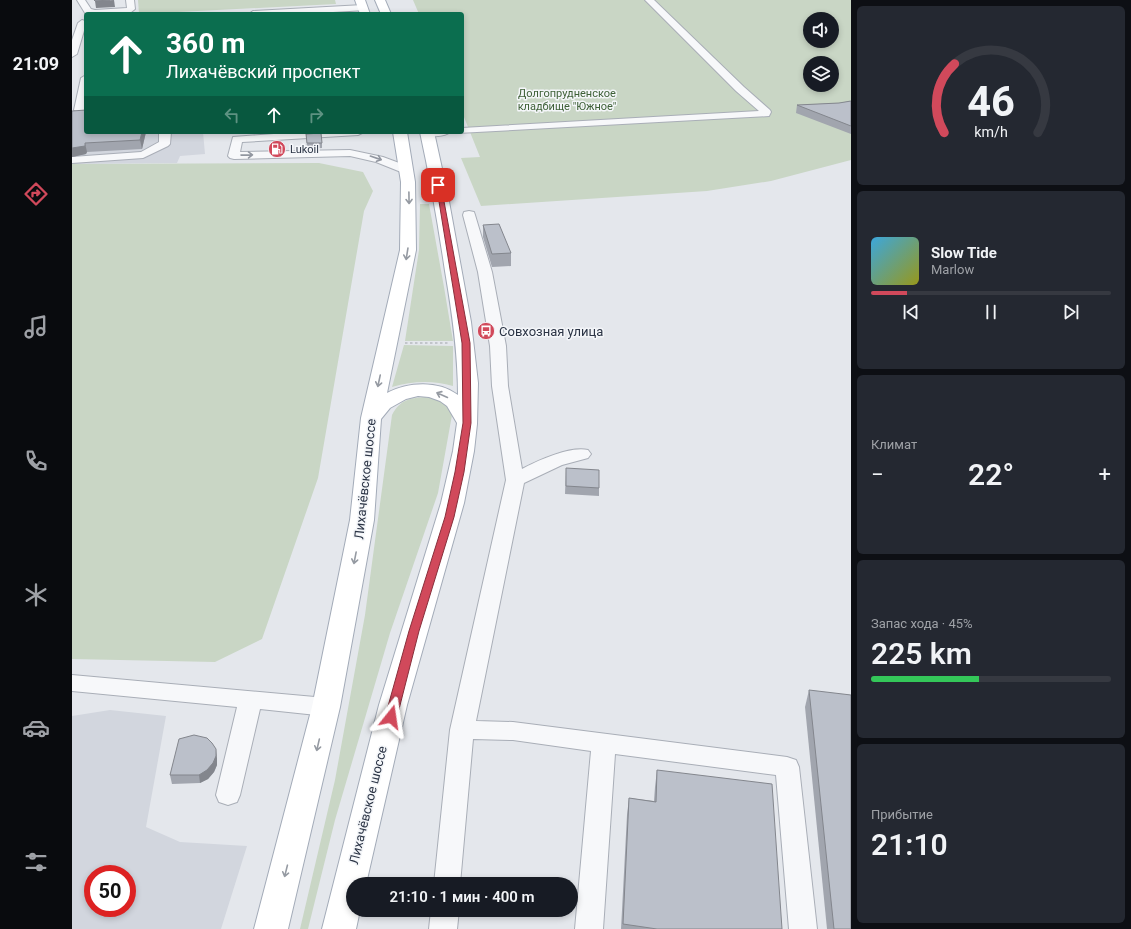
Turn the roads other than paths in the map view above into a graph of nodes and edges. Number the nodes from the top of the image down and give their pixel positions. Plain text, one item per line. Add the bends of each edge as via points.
1 (81, 0) edge
2 (130, 0) edge
3 (380, 0) edge
4 (649, 0) edge
5 (363, 7) edge
6 (284, 12) edge
7 (385, 12) edge
8 (78, 27) edge
9 (72, 54) edge
10 (84, 87) edge
11 (79, 110) edge
12 (464, 131) edge
13 (165, 134) edge
14 (313, 134) edge
15 (334, 134) edge
16 (400, 134) edge
17 (428, 134) edge
18 (292, 135) junction
19 (336, 153) junction
20 (292, 154) junction
21 (72, 160) edge
22 (406, 170) junction
23 (469, 215) dead end
24 (372, 418) junction
25 (467, 423) junction
26 (582, 454) dead end
27 (515, 480) junction
28 (72, 684) edge
29 (250, 701) junction
30 (326, 707) junction
31 (462, 730) junction
32 (604, 743) junction
33 (228, 795) dead end
34 (449, 877) edge
35 (444, 917) edge
36 (271, 929) edge
37 (339, 929) edge
38 (443, 929) edge
39 (589, 929) edge
40 (803, 929) edge

1 - 2 street via 88,11 95,12 130,10
3 - 7 main road
4 - 12 street via 766,112 765,114
5 - 6 street
8 - 9 street
10 - 11 street
13 - 21 street via 164,144 143,155
14 - 18 street
15 - 19 street
16 - 22 main road, Лихачёвское шоссе
17 - 25 main road, Лихачёвское шоссе via 466,343
18 - 20 street
18 -> 20 street via 237,139 234,156
19 - 20 street
19 -> 22 street via 366,155
22 -> 24 main road, Лихачёвское шоссе via 408,250
23 - 27 street via 485,272 498,346 500,386
25 -> 24 main road via 454,402 445,396 425,391 413,391 392,398 382,404
24 -> 30 main road, Лихачёвское шоссе via 362,520
25 - 37 main road, Лихачёвское шоссе via 450,517 406,661 372,788
26 - 27 street via 551,462
27 - 31 street
28 - 29 street
29 - 30 street
29 - 33 street
30 -> 36 main road, Лихачёвское шоссе
31 - 32 street via 513,731
31 - 34 street
32 - 39 street
32 - 40 street via 787,767
35 - 38 street

